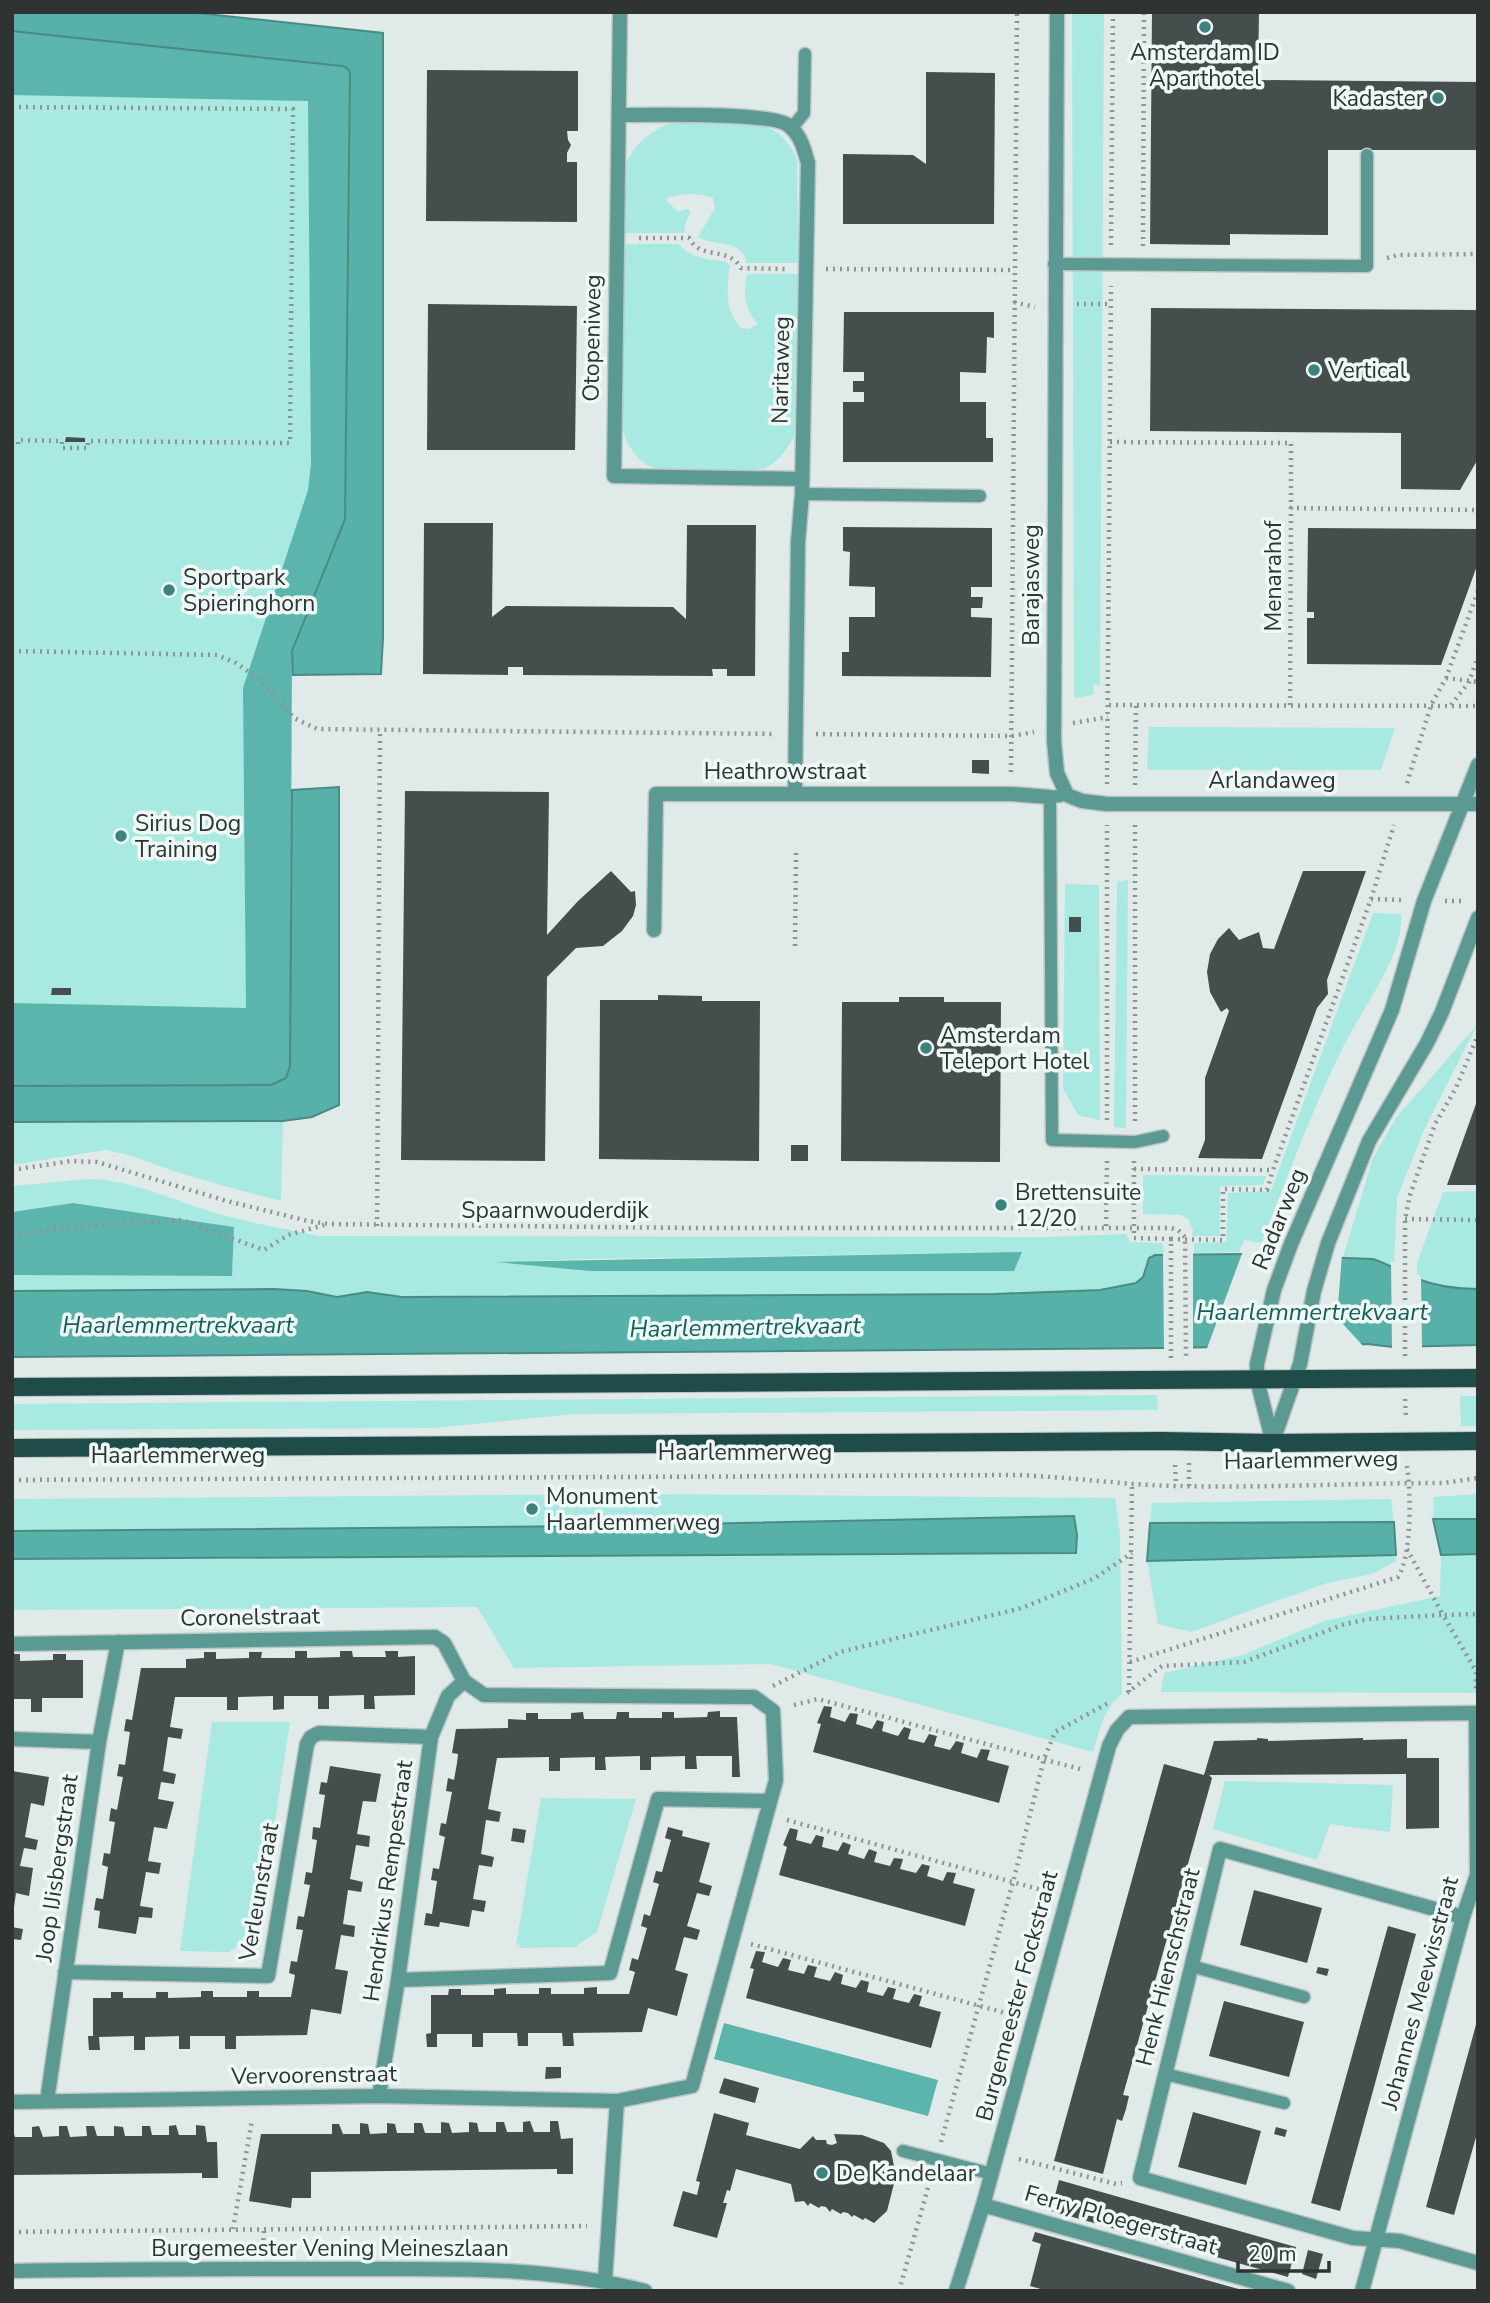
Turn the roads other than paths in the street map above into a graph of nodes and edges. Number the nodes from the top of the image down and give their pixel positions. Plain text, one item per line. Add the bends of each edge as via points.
1 (620, 12) edge
2 (1057, 12) edge
3 (805, 54) dead end
4 (619, 115) junction
5 (791, 129) junction
6 (1367, 155) dead end
7 (1054, 264) junction
8 (802, 486) junction
9 (980, 496) dead end
10 (1478, 765) edge
11 (795, 793) junction
12 (1067, 795) junction
13 (1050, 797) junction
14 (1462, 804) junction
15 (1478, 804) edge
16 (1478, 918) edge
17 (654, 930) dead end
18 (1163, 1136) dead end
19 (1257, 1372) junction
20 (1298, 1372) junction
21 (1478, 1378) edge
22 (12, 1387) edge
23 (1478, 1441) edge
24 (1273, 1443) junction
25 (12, 1448) edge
26 (118, 1642) junction
27 (12, 1644) edge
28 (464, 1681) junction
29 (1129, 1717) joint
30 (431, 1737) junction
31 (12, 1739) edge
32 (99, 1742) junction
33 (767, 1808) junction
34 (1477, 1875) edge
35 (1463, 1917) junction
36 (1191, 1966) junction
37 (65, 1972) junction
38 (398, 1980) junction
39 (1304, 1997) dead end
40 (1165, 2074) junction
41 (379, 2096) junction
42 (47, 2101) junction
43 (617, 2101) junction
44 (12, 2102) edge
45 (1284, 2103) dead end
46 (903, 2151) dead end
47 (992, 2174) junction
48 (983, 2205) junction
49 (1378, 2238) junction
50 (1478, 2263) edge
51 (12, 2271) edge
52 (605, 2280) junction
53 (645, 2291) edge
54 (957, 2291) edge
55 (1287, 2291) edge
56 (1362, 2291) edge

1 - 4 street, Otopeniweg
2 - 7 street, Barajasweg
3 - 5 lane via 804,113
4 - 5 street via 759,117
4 - 8 street, Otopeniweg via 614,476
5 - 8 street, Naritaweg via 803,142 808,163
6 - 7 lane via 1367,266
7 - 12 street, Barajasweg via 1054,727 1057,773
8 - 9 lane
8 - 11 street, Naritaweg
10 - 14 street, Radarweg
11 - 13 street, Heathrowstraat
11 - 17 street, Heathrowstraat via 656,793
12 - 13 lane
12 - 14 street, Arlandaweg via 1107,804
13 - 18 lane via 1052,1140 1135,1142
14 - 15 street, Arlandaweg
14 - 19 street, Radarweg via 1424,901 1392,1010 1274,1290
16 - 20 street via 1442,1012 1369,1141 1328,1243
19 - 20 main road
19 - 22 main road
19 - 24 street, Radarweg
20 - 21 main road
20 - 24 street
23 - 24 main road, Haarlemmerweg
24 - 25 main road, Haarlemmerweg
26 - 27 street, Coronelstraat
26 - 28 street, Coronelstraat via 435,1637 444,1643
26 - 32 street, Joop IJisbergstraat
28 - 30 street, Hendrikus Rempestraat via 448,1696
28 - 33 street via 484,1695 754,1697 773,1711 776,1780
29 - 34 street, Johannes Meewisstraat via 1476,1713
29 - 47 street, Burgemeester Fockstraat via 1109,1746
30 - 37 street, Verleunstraat via 319,1733 311,1737 268,1976
30 - 38 street, Hendrikus Rempestraat
31 - 32 street
32 - 37 street, Joop IJisbergstraat
33 - 38 street via 658,1799 610,1973
33 - 43 street, Vervoorenstraat via 692,2086
34 - 35 street, Johannes Meewisstraat
35 - 36 street, Henk Hienschstraat via 1220,1849
35 - 49 street, Johannes Meewisstraat
36 - 39 lane
36 - 40 street, Henk Hienschstraat
37 - 42 street, Joop IJisbergstraat
38 - 41 street, Hendrikus Rempestraat
40 - 45 lane
40 - 49 street, Henk Hienschstraat via 1140,2178 1353,2238
41 - 42 street, Vervoorenstraat
41 - 43 street, Vervoorenstraat
42 - 44 street, Vervoorenstraat
43 - 52 street
46 - 47 lane
47 - 48 street, Burgemeester Fockstraat
48 - 54 street, Burgemeester Fockstraat
48 - 55 street, Ferry Ploegerstraat
49 - 50 street
49 - 56 street, Johannes Meewisstraat
51 - 52 street, Burgemeester Vening Meineszlaan via 504,2270
52 - 53 street, Burgemeester Vening Meineszlaan

